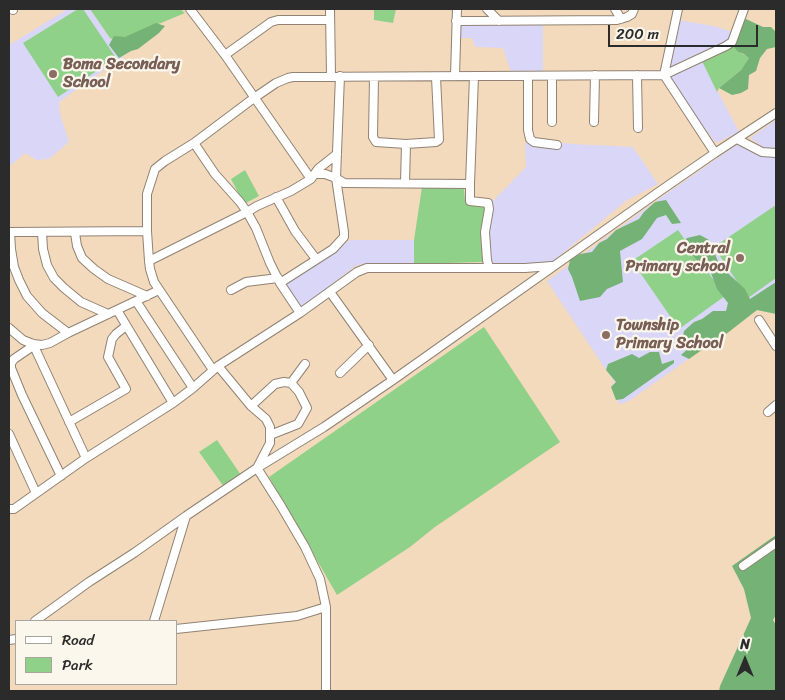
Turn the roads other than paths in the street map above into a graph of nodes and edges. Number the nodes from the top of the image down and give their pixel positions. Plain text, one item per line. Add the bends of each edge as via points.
1 (330, 9) edge
2 (457, 9) edge
3 (487, 9) edge
4 (616, 9) edge
5 (634, 9) edge
6 (678, 9) edge
7 (744, 9) edge
8 (193, 10) edge
9 (330, 20) junction
10 (621, 20) junction
11 (456, 21) junction
12 (499, 21) junction
13 (225, 55) junction
14 (595, 75) junction
15 (637, 75) junction
16 (664, 75) junction
17 (330, 76) junction
18 (340, 76) junction
19 (455, 76) junction
20 (474, 76) junction
21 (528, 76) junction
22 (552, 76) junction
23 (374, 77) junction
24 (436, 77) junction
25 (254, 98) junction
26 (776, 113) edge
27 (552, 122) dead end
28 (594, 122) dead end
29 (638, 128) dead end
30 (737, 138) junction
31 (194, 143) junction
32 (406, 144) junction
33 (556, 145) dead end
34 (715, 153) junction
35 (337, 154) junction
36 (776, 154) edge
37 (313, 177) junction
38 (336, 178) junction
39 (406, 183) junction
40 (470, 184) junction
41 (276, 197) junction
42 (247, 212) junction
43 (147, 231) junction
44 (10, 232) edge
45 (42, 232) junction
46 (75, 233) junction
47 (316, 259) junction
48 (149, 262) junction
49 (554, 266) junction
50 (489, 268) junction
51 (279, 280) junction
52 (159, 290) junction
53 (231, 290) dead end
54 (330, 292) junction
55 (147, 296) junction
56 (136, 301) junction
57 (116, 310) junction
58 (300, 313) junction
59 (108, 314) junction
60 (758, 320) dead end
61 (126, 326) junction
62 (10, 332) edge
63 (68, 333) junction
64 (33, 345) junction
65 (369, 345) junction
66 (776, 346) edge
67 (305, 364) dead end
68 (215, 368) junction
69 (340, 373) dead end
70 (394, 380) junction
71 (291, 383) junction
72 (193, 388) junction
73 (173, 403) junction
74 (251, 406) junction
75 (776, 406) edge
76 (768, 412) dead end
77 (69, 422) junction
78 (9, 434) edge
79 (270, 435) junction
80 (86, 458) junction
81 (257, 468) junction
82 (61, 476) junction
83 (36, 493) junction
84 (9, 509) edge
85 (186, 516) junction
86 (776, 543) edge
87 (743, 566) dead end
88 (326, 608) junction
89 (37, 620) edge
90 (154, 620) edge
91 (178, 629) edge
92 (326, 691) edge

1 - 9 street
2 - 11 street
3 - 12 street
4 - 10 street
5 - 10 street via 628,18
6 - 16 street
7 - 16 street via 732,42
8 - 13 street
9 - 13 street via 272,22
9 - 17 street
10 - 12 street
11 - 12 street
11 - 19 street
13 - 25 street
14 - 15 street
14 - 22 street
14 - 28 street
15 - 16 street
15 - 29 street
16 - 34 street
17 - 18 street
17 - 25 street via 288,78
18 - 23 street
18 - 35 street
19 - 20 street
19 - 24 street
20 - 21 street
20 - 40 street
21 - 22 street
21 - 33 street via 530,138 534,142
22 - 27 street
23 - 24 street
23 - 32 street via 373,137 376,142
24 - 32 street via 439,140
25 - 31 street
25 - 37 street
26 - 30 street
30 - 34 street
30 - 36 street via 762,152
31 - 42 street
31 - 43 street via 155,169 147,194
32 - 39 street
34 - 49 street
35 - 37 street
35 - 38 street
37 - 38 street via 325,174
37 - 41 street
38 - 39 street via 344,183
38 - 47 street via 344,238
39 - 40 street
40 - 50 street via 470,200 488,203 485,232
41 - 42 street
41 - 47 street
42 - 48 street
42 - 51 street
43 - 46 street
43 - 48 street
44 - 45 street
44 - 63 street via 14,267 27,296 42,313
45 - 46 street
45 - 59 street via 47,265 54,278 81,302
46 - 55 street via 82,258 94,269
47 - 51 street
48 - 52 street
49 - 50 street
49 - 70 street
50 - 54 street via 367,268
51 - 53 street via 246,282
51 - 58 street
52 - 55 street
52 - 68 street
54 - 58 street
54 - 65 street
55 - 56 street
56 - 57 street
56 - 72 street
57 - 59 street
57 - 61 street
58 - 68 street
59 - 63 street
60 - 66 street
61 - 73 street
61 - 77 street via 112,339 108,357 126,389
62 - 64 street
63 - 64 street via 50,343
64 - 77 street
64 - 82 street via 11,362 11,368
65 - 69 street
65 - 70 street
67 - 71 street
68 - 72 street
68 - 74 street
70 - 81 street
71 - 74 street via 275,384
71 - 79 street via 307,408 298,424
72 - 73 street
73 - 80 street
74 - 79 street via 266,419
75 - 76 street
77 - 80 street
78 - 83 street
79 - 81 street via 270,443
80 - 82 street
81 - 85 street
81 - 88 street via 305,547 320,579
82 - 83 street
83 - 84 street via 14,509
85 - 89 street
85 - 90 street
86 - 87 street
88 - 91 street via 297,616
88 - 92 street

